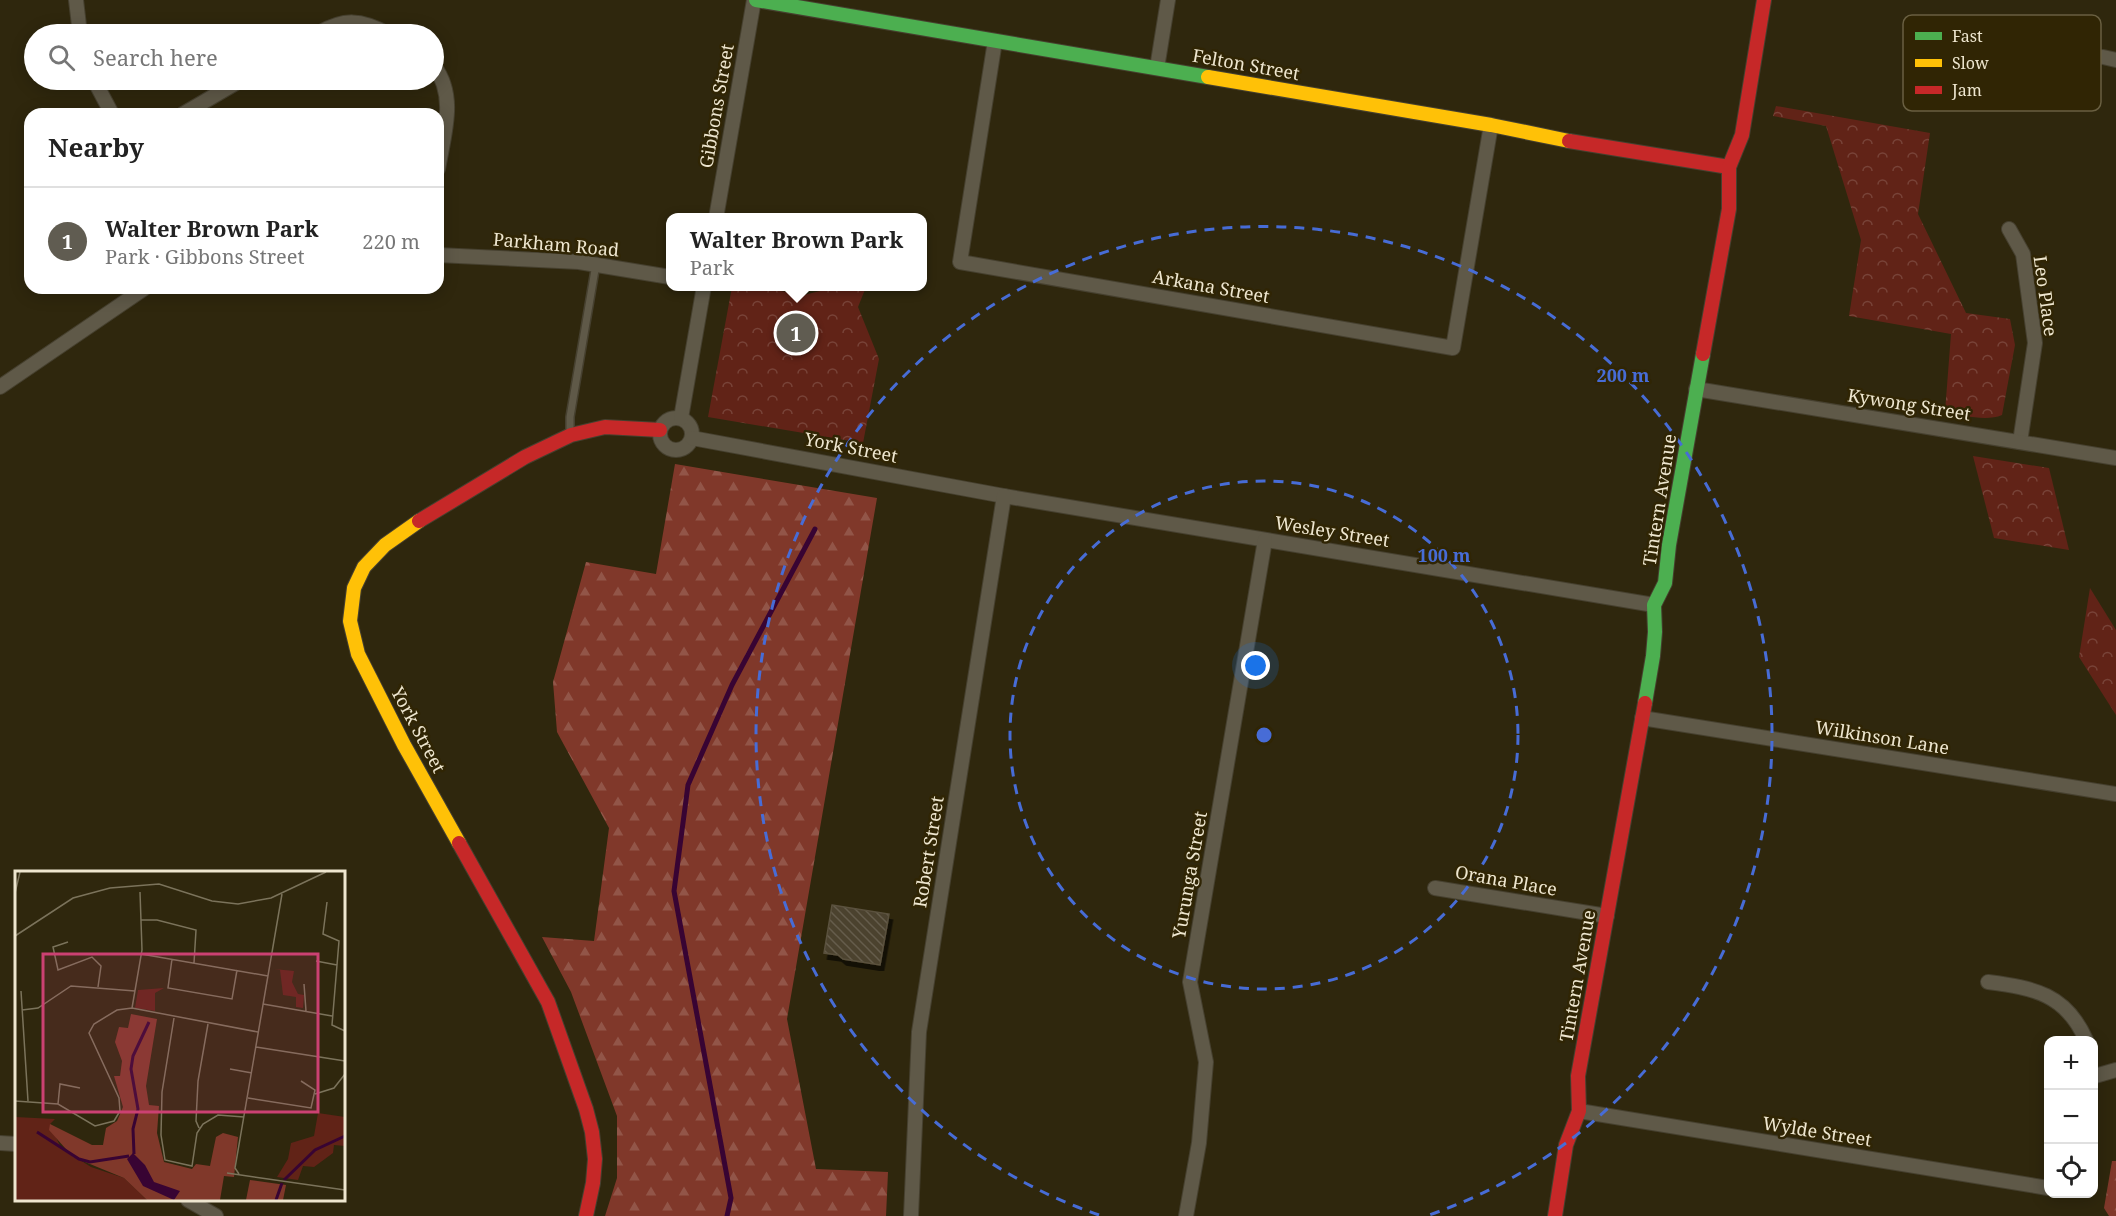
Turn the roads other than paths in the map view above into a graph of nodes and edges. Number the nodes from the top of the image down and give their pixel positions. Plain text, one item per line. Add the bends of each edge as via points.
1 (75, 0) edge
2 (755, 0) edge
3 (1168, 0) edge
4 (1764, 0) edge
5 (79, 24) edge
6 (336, 24) edge
7 (360, 24) edge
8 (995, 40) junction
9 (1157, 68) junction
10 (444, 84) edge
11 (99, 90) edge
12 (224, 90) edge
13 (109, 108) edge
14 (193, 108) edge
15 (1491, 124) junction
16 (444, 131) edge
17 (1729, 167) junction
18 (717, 213) edge
19 (2009, 229) dead end
20 (444, 255) edge
21 (596, 264) junction
22 (666, 276) edge
23 (703, 291) edge
24 (136, 294) edge
25 (0, 387) edge
26 (1696, 389) junction
27 (681, 418) junction
28 (660, 430) junction
29 (570, 434) junction
30 (692, 438) junction
31 (2020, 442) junction
32 (2116, 458) edge
33 (1004, 496) junction
34 (1265, 540) junction
35 (1654, 604) junction
36 (1642, 718) junction
37 (2116, 794) edge
38 (1435, 888) dead end
39 (1607, 916) junction
40 (1988, 982) dead end
41 (2083, 1036) edge
42 (2116, 1070) edge
43 (2098, 1077) edge
44 (1579, 1111) junction
45 (0, 1143) edge
46 (15, 1144) edge
47 (2044, 1187) edge
48 (190, 1201) edge
49 (216, 1216) edge
50 (586, 1216) edge
51 (911, 1216) edge
52 (1186, 1216) edge
53 (1555, 1216) edge

1 - 5 street
2 - 8 street, Felton Street
2 - 18 street, Gibbons Street
3 - 9 street
4 - 17 street, Tintern Avenue via 1742,135
6 - 7 street
8 - 9 street, Felton Street
8 - 15 street, Arkana Street via 960,262 1441,346 1453,348
9 - 15 street, Felton Street
10 - 16 street
11 - 13 street
12 - 14 street
15 - 17 street, Felton Street
17 - 26 street, Tintern Avenue via 1729,209
19 - 31 street, Leo Place via 2024,254 2035,343
20 - 21 street, Parkham Road
21 - 22 street, Parkham Road
21 - 29 lane
23 - 27 street
24 - 25 street
26 - 31 street, Kywong Street
26 - 35 street, Tintern Avenue via 1665,583
27 - 28 street via 670,418
27 - 30 street via 690,426
28 - 29 street, York Street via 612,427
28 - 30 street via 663,445 672,450 687,447
29 - 50 street, York Street via 388,542 357,580 350,613 358,654 404,745 548,1002 592,1132 595,1159
30 - 33 street, York Street
31 - 32 street, Kywong Street
33 - 34 street, Wesley Street
33 - 51 street, Robert Street via 919,1032
34 - 35 street, Wesley Street
34 - 52 street, Yurunga Street via 1190,982 1206,1062 1199,1143
35 - 36 street, Tintern Avenue via 1655,643
36 - 37 street, Wilkinson Lane
36 - 39 street, Tintern Avenue
38 - 39 street, Orana Place
39 - 44 street, Tintern Avenue via 1578,1076
40 - 41 street via 2042,992 2073,1016
42 - 43 street
44 - 47 street, Wylde Street
44 - 53 street, Tintern Avenue via 1566,1145
45 - 46 street
48 - 49 street

